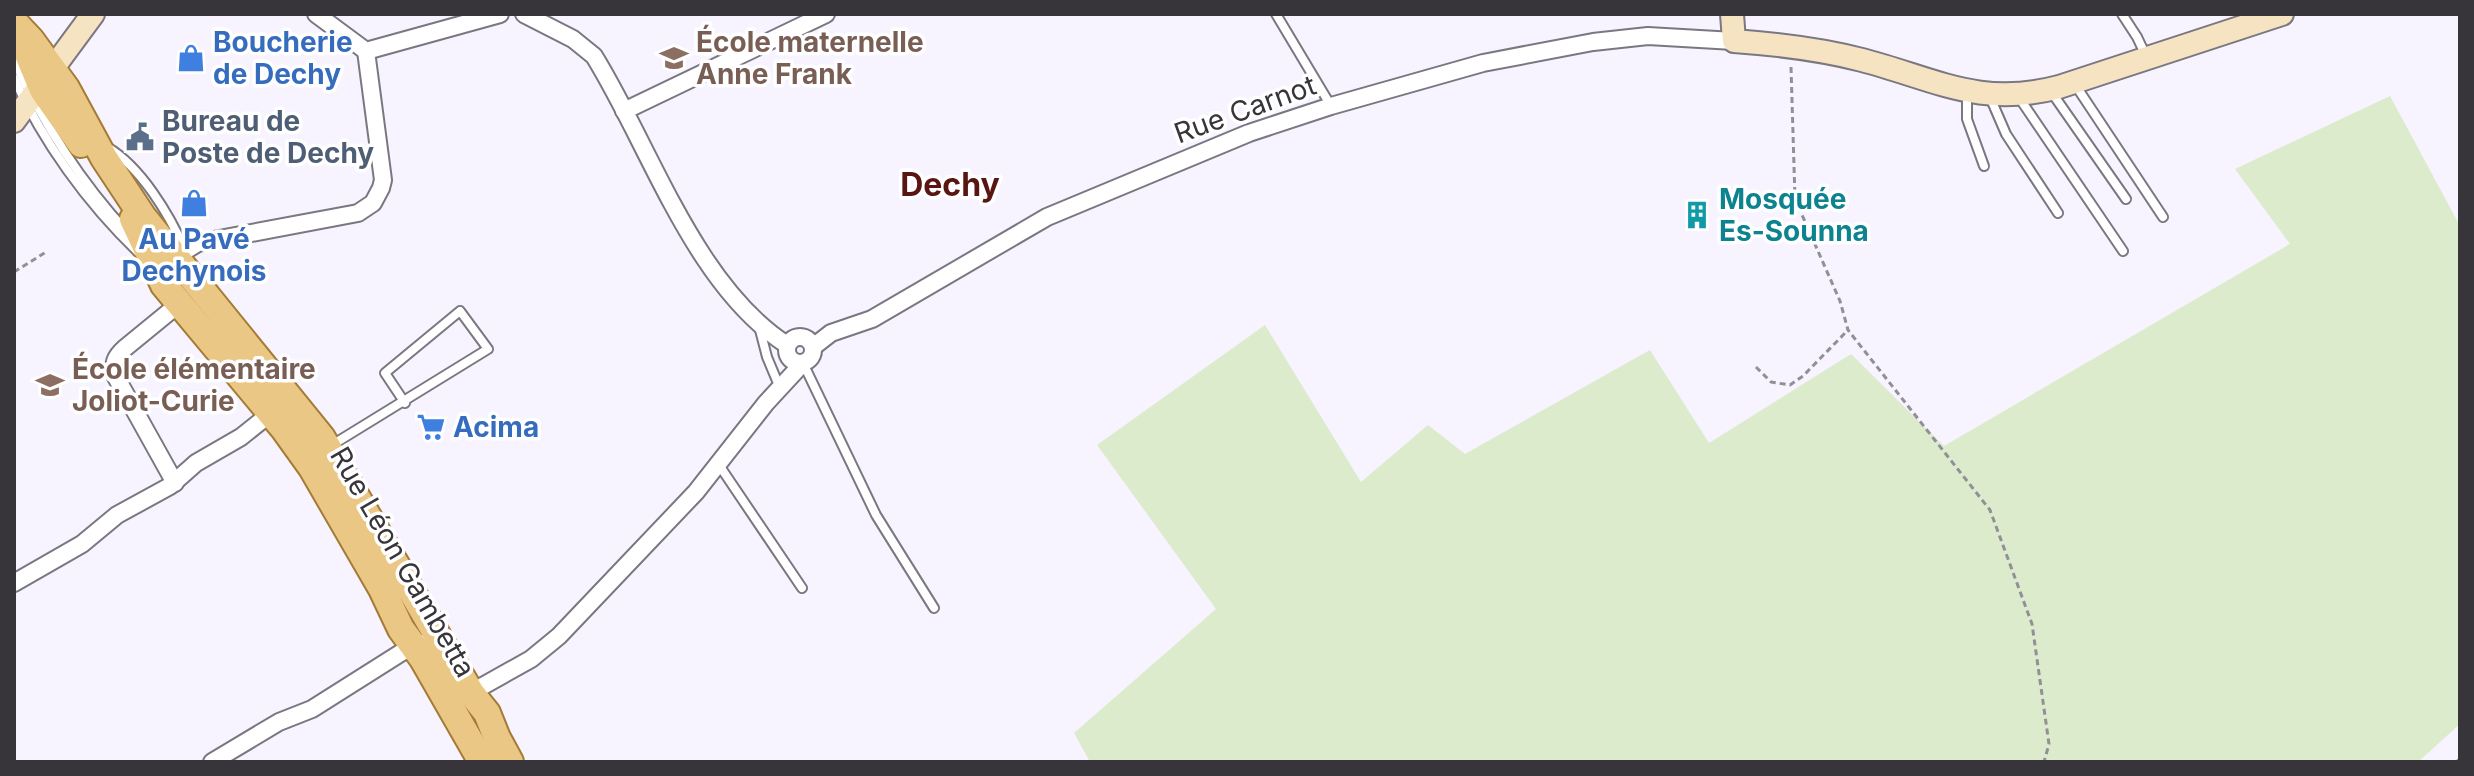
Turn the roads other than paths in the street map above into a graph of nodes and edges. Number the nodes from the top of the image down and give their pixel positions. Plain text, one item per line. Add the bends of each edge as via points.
1 (79, 14) edge
2 (93, 14) edge
3 (316, 14) edge
4 (500, 14) edge
5 (524, 14) edge
6 (826, 14) edge
7 (1276, 14) edge
8 (1732, 14) edge
9 (2282, 14) edge
10 (2124, 15) edge
11 (14, 22) edge
12 (561, 22) edge
13 (14, 34) edge
14 (1734, 41) junction
15 (366, 51) junction
16 (2147, 59) junction
17 (2074, 82) junction
18 (27, 84) edge
19 (2050, 90) junction
20 (1967, 92) junction
21 (1990, 96) junction
22 (2017, 96) junction
23 (1331, 106) junction
24 (624, 111) junction
25 (94, 139) junction
26 (1984, 166) dead end
27 (2126, 199) dead end
28 (2058, 213) dead end
29 (2163, 217) dead end
30 (138, 218) junction
31 (2123, 251) dead end
32 (170, 268) junction
33 (759, 325) junction
34 (787, 345) junction
35 (813, 347) junction
36 (803, 363) junction
37 (780, 388) junction
38 (405, 403) junction
39 (271, 413) junction
40 (328, 447) junction
41 (719, 465) junction
42 (175, 483) junction
43 (14, 583) edge
44 (802, 588) dead end
45 (934, 608) dead end
46 (424, 639) junction
47 (461, 701) junction
48 (485, 750) edge
49 (212, 762) edge
50 (491, 762) edge
51 (501, 762) edge
52 (510, 762) edge

1 - 18 street
2 - 18 street
3 - 15 street
4 - 15 street
5 - 12 street
6 - 24 street
7 - 23 lane
8 - 14 street
9 - 16 street
10 - 16 lane
11 - 18 main road
12 - 24 street via 594,56
13 - 18 main road via 26,50
14 - 20 street via 1844,55
14 - 23 street, Rue Carnot via 1648,36 1593,42 1483,63
15 - 32 street via 383,180 373,203 350,215 198,243
16 - 17 street
17 - 19 street
17 - 29 lane
18 - 25 main road
18 - 30 main road
18 - 32 lane via 50,131 103,204
18 - 32 lane via 51,145 102,214
19 - 22 street
19 - 27 lane
20 - 21 street
20 - 26 lane via 1967,119
21 - 22 street
21 - 28 lane via 2006,134
22 - 31 lane
23 - 35 street, Rue Carnot via 1249,133 1047,217 881,313 826,335
24 - 33 street via 692,237
25 - 30 main road
25 - 32 lane via 128,162 171,221
30 - 32 main road, Rue Léon Gambetta
32 - 39 main road, Rue Léon Gambetta
32 - 40 main road, Rue Léon Gambetta via 302,411
32 - 42 street via 113,365
32 - 46 lane via 185,296 302,438
32 - 46 lane via 317,447
33 - 34 street
33 - 37 lane
34 - 35 street via 800,337
34 - 36 street via 790,359
35 - 36 street
36 - 37 street
36 - 45 lane via 876,515
37 - 41 street
38 - 38 lane via 488,349 460,311 385,373
38 - 40 lane
39 - 42 street
39 - 46 main road, Rue Léon Gambetta via 312,468 395,618
40 - 46 main road, Rue Léon Gambetta
41 - 44 lane
41 - 47 street via 549,645
42 - 43 street
46 - 47 main road, Rue Léon Gambetta
46 - 49 street via 312,709
47 - 48 main road
47 - 50 lane
47 - 52 main road via 487,713
48 - 51 lane

